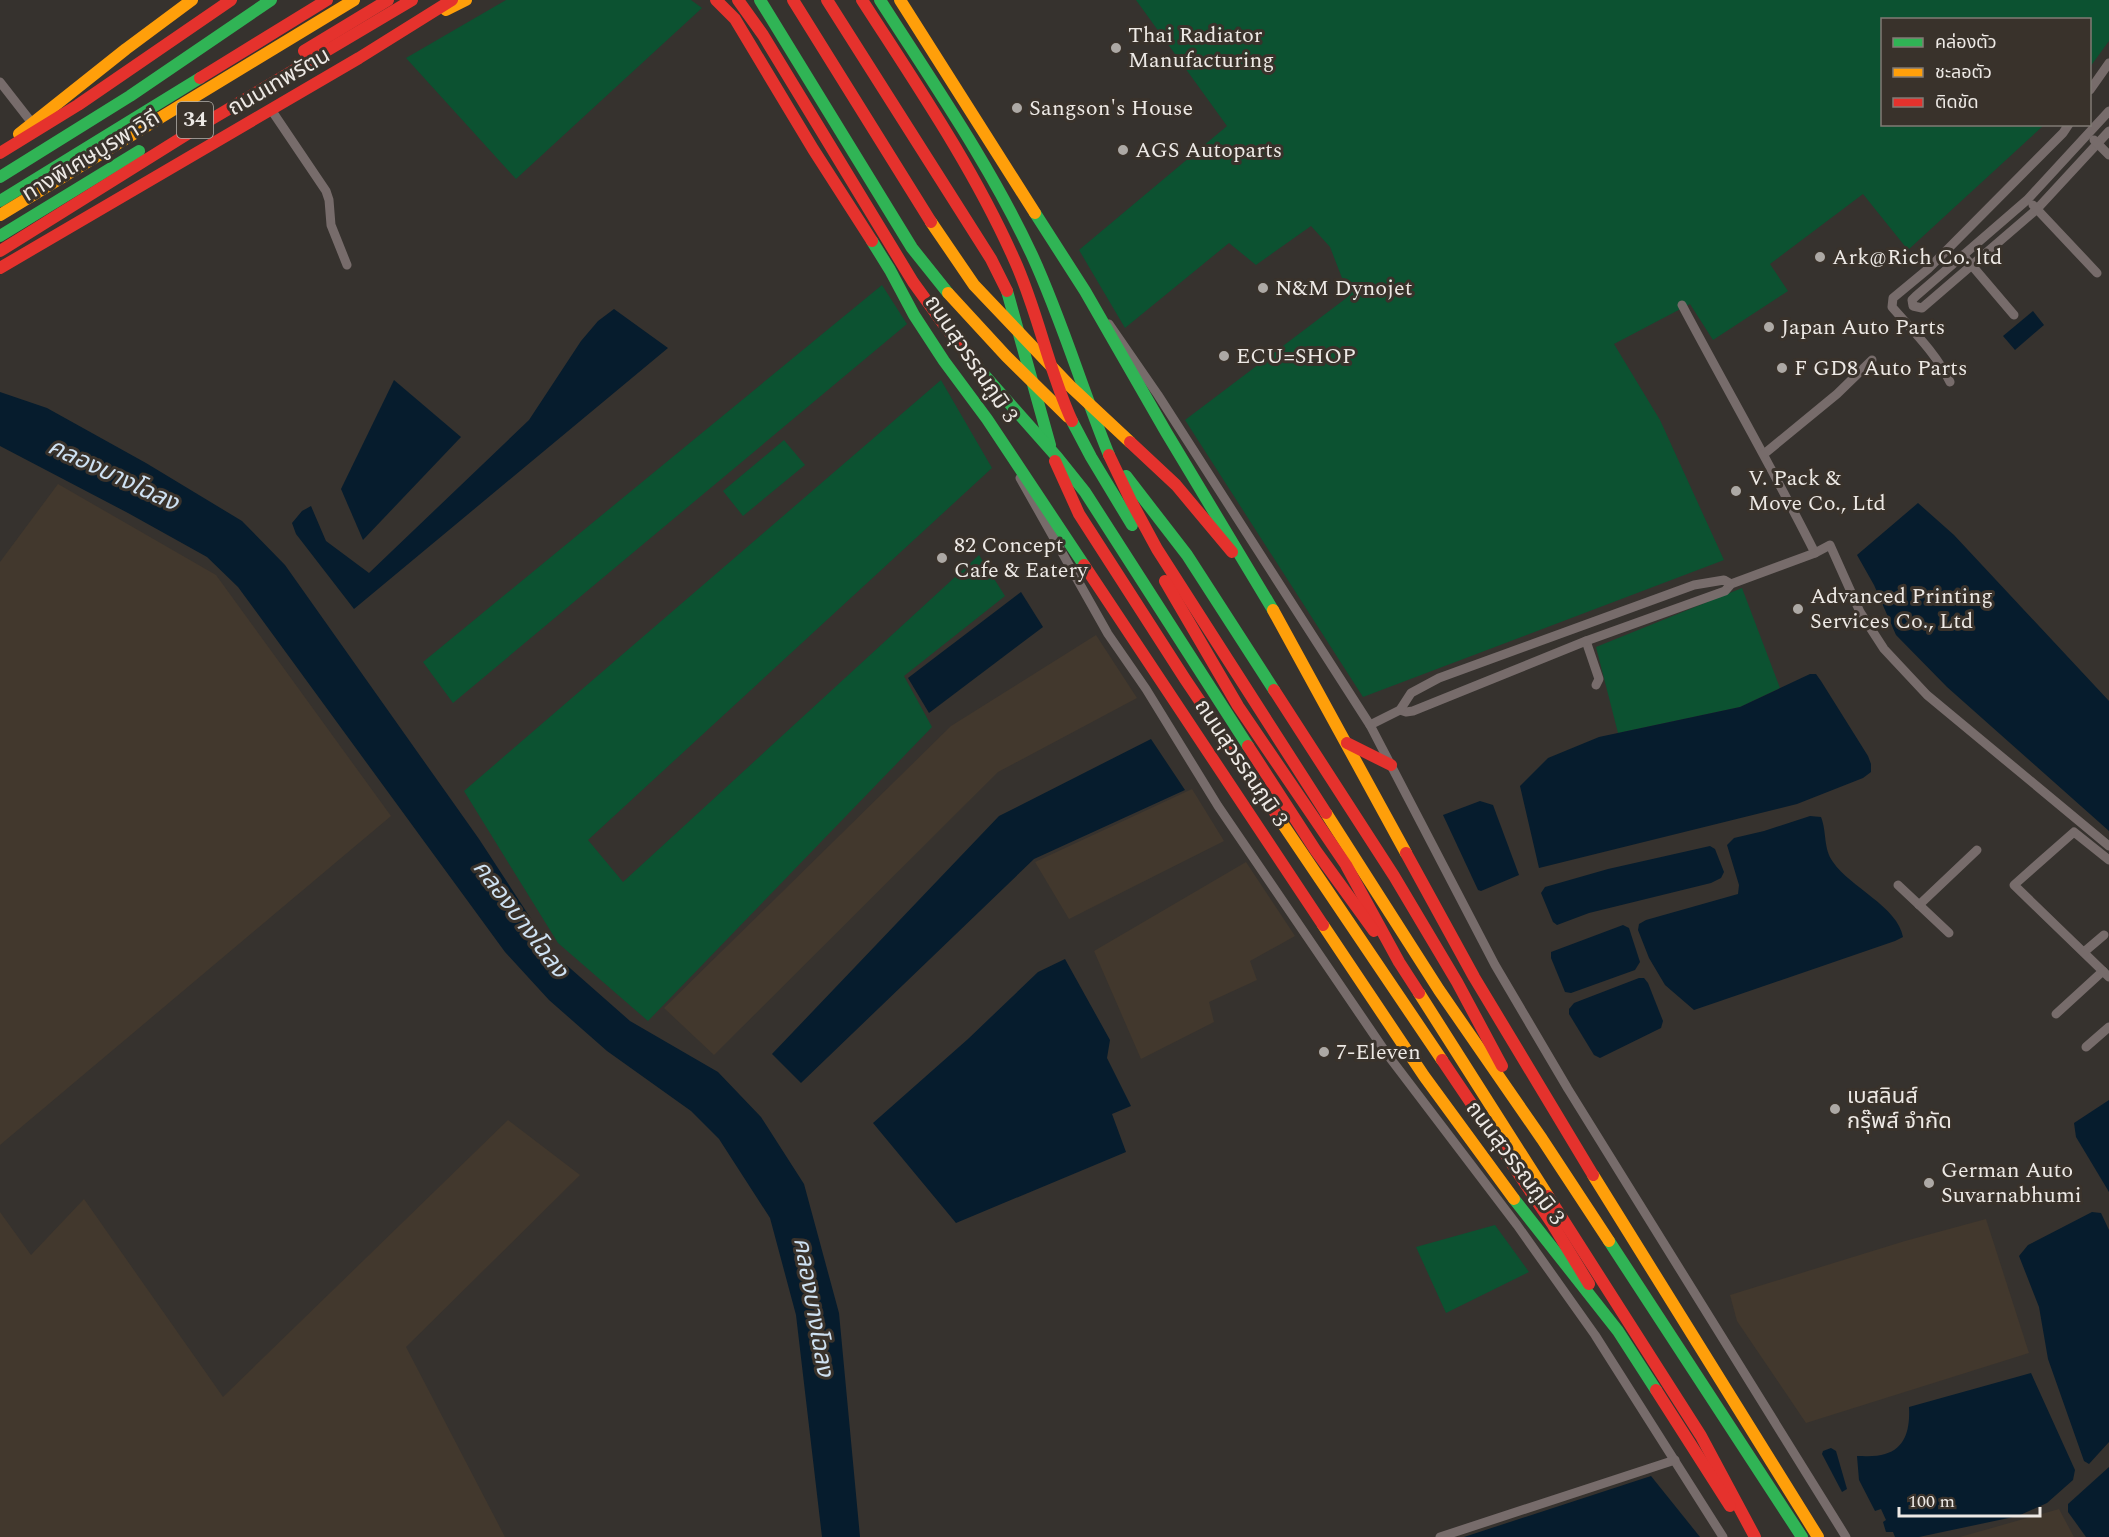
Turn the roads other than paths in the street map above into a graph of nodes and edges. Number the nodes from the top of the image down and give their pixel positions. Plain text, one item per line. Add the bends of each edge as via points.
1 (192, 0) edge
2 (231, 0) edge
3 (271, 0) edge
4 (327, 0) edge
5 (354, 0) edge
6 (389, 0) edge
7 (412, 0) edge
8 (452, 0) edge
9 (466, 0) edge
10 (738, 0) edge
11 (760, 0) edge
12 (793, 0) edge
13 (827, 0) edge
14 (862, 0) edge
15 (880, 0) edge
16 (900, 0) edge
17 (720, 2) edge
18 (421, 21) junction
19 (2109, 63) edge
20 (0, 82) edge
21 (2091, 89) edge
22 (272, 111) junction
23 (2109, 111) edge
24 (32, 123) junction
25 (2068, 126) edge
26 (2109, 131) edge
27 (2087, 135) junction
28 (2098, 144) junction
29 (0, 152) edge
30 (2109, 155) edge
31 (0, 177) edge
32 (2027, 200) junction
33 (0, 201) edge
34 (2037, 209) junction
35 (0, 215) edge
36 (0, 238) edge
37 (0, 251) edge
38 (1963, 255) junction
39 (347, 265) dead end
40 (1972, 265) junction
41 (0, 268) edge
42 (2097, 273) dead end
43 (1085, 291) junction
44 (1682, 305) dead end
45 (2014, 315) dead end
46 (1872, 360) dead end
47 (1950, 382) dead end
48 (987, 419) junction
49 (1764, 454) junction
50 (1815, 554) junction
51 (1731, 584) junction
52 (1261, 588) junction
53 (1586, 641) junction
54 (1596, 686) dead end
55 (1400, 710) junction
56 (1370, 725) junction
57 (1347, 743) junction
58 (1391, 765) junction
59 (2109, 846) edge
60 (1977, 850) dead end
61 (2109, 860) edge
62 (1898, 885) dead end
63 (1919, 905) junction
64 (1949, 933) dead end
65 (2104, 935) dead end
66 (2084, 952) junction
67 (1399, 962) junction
68 (2106, 974) edge
69 (2056, 1014) dead end
70 (2109, 1027) edge
71 (2086, 1047) dead end
72 (1542, 1140) junction
73 (1618, 1331) junction
74 (1675, 1460) junction
75 (1440, 1537) edge
76 (1723, 1537) edge
77 (1752, 1537) edge
78 (1802, 1537) edge
79 (1818, 1537) edge
80 (1846, 1537) edge

1 - 24 main road
2 - 29 main road via 78,105
3 - 31 main road
4 - 33 main road, ถนนเทพรัตน / 34
5 - 35 main road, ทางพิเศษบูรพาวิถี
6 - 36 main road, ถนนเทพรัตน / 34
7 - 37 main road
8 - 18 main road, ถนนเทพรัตน / 34
9 - 18 main road
10 - 67 main road via 940,321 1085,492 1316,851
11 - 72 main road via 892,218 936,281 1102,449 1142,494 1187,555 1428,932
12 - 52 main road via 974,285 1070,386 1176,485
13 - 73 main road via 991,260 1010,302 1050,446 1071,498 1096,542 1553,1225
14 - 67 main road via 995,219 1028,293 1069,414 1092,460 1238,705 1358,885
15 - 72 main road via 1016,222 1046,287 1109,455 1157,549 1439,990
16 - 43 main road
17 - 48 main road, ถนนสุวรรณภูมิ 3 via 735,19 914,315
18 - 22 main road, ถนนเทพรัตน / 34
19 - 21 street
20 - 24 street
22 - 39 street via 326,191 332,225
22 - 41 main road, ถนนเทพรัตน / 34
23 - 27 street
24 - 29 main road
25 - 47 street via 1936,260 1893,298 1892,307 1936,357
26 - 28 street
27 - 28 street
27 - 32 street
28 - 30 street
28 - 34 street
32 - 34 street
32 - 38 street
34 - 40 street
34 - 42 street
38 - 40 street
38 - 40 street via 1914,298 1914,306 1922,308
40 - 45 street
43 - 52 main road
43 - 56 street via 1136,360
44 - 49 street
46 - 49 street
48 - 73 main road, ถนนสุวรรณภูมิ 3 via 1424,1076
48 - 74 street via 1108,634 1218,806 1387,1054 1595,1335
49 - 50 street
50 - 51 street
50 - 59 street via 1830,545 1879,644 1927,695
51 - 53 street via 1725,591
51 - 55 street via 1724,580 1694,585 1439,678 1411,693
52 - 57 main road
53 - 54 street via 1599,679
53 - 55 street via 1413,711
55 - 56 street
56 - 58 street
57 - 58 main road
57 - 79 main road via 1552,1110
58 - 80 street via 1495,965 1568,1089
60 - 63 street
61 - 66 street via 2074,832 2014,885
62 - 63 street
63 - 64 street
65 - 66 street
66 - 68 street
67 - 77 main road via 1701,1436
68 - 69 street
70 - 71 street
72 - 78 main road
73 - 77 main road, ถนนสุวรรณภูมิ 3
74 - 75 street
74 - 76 street

